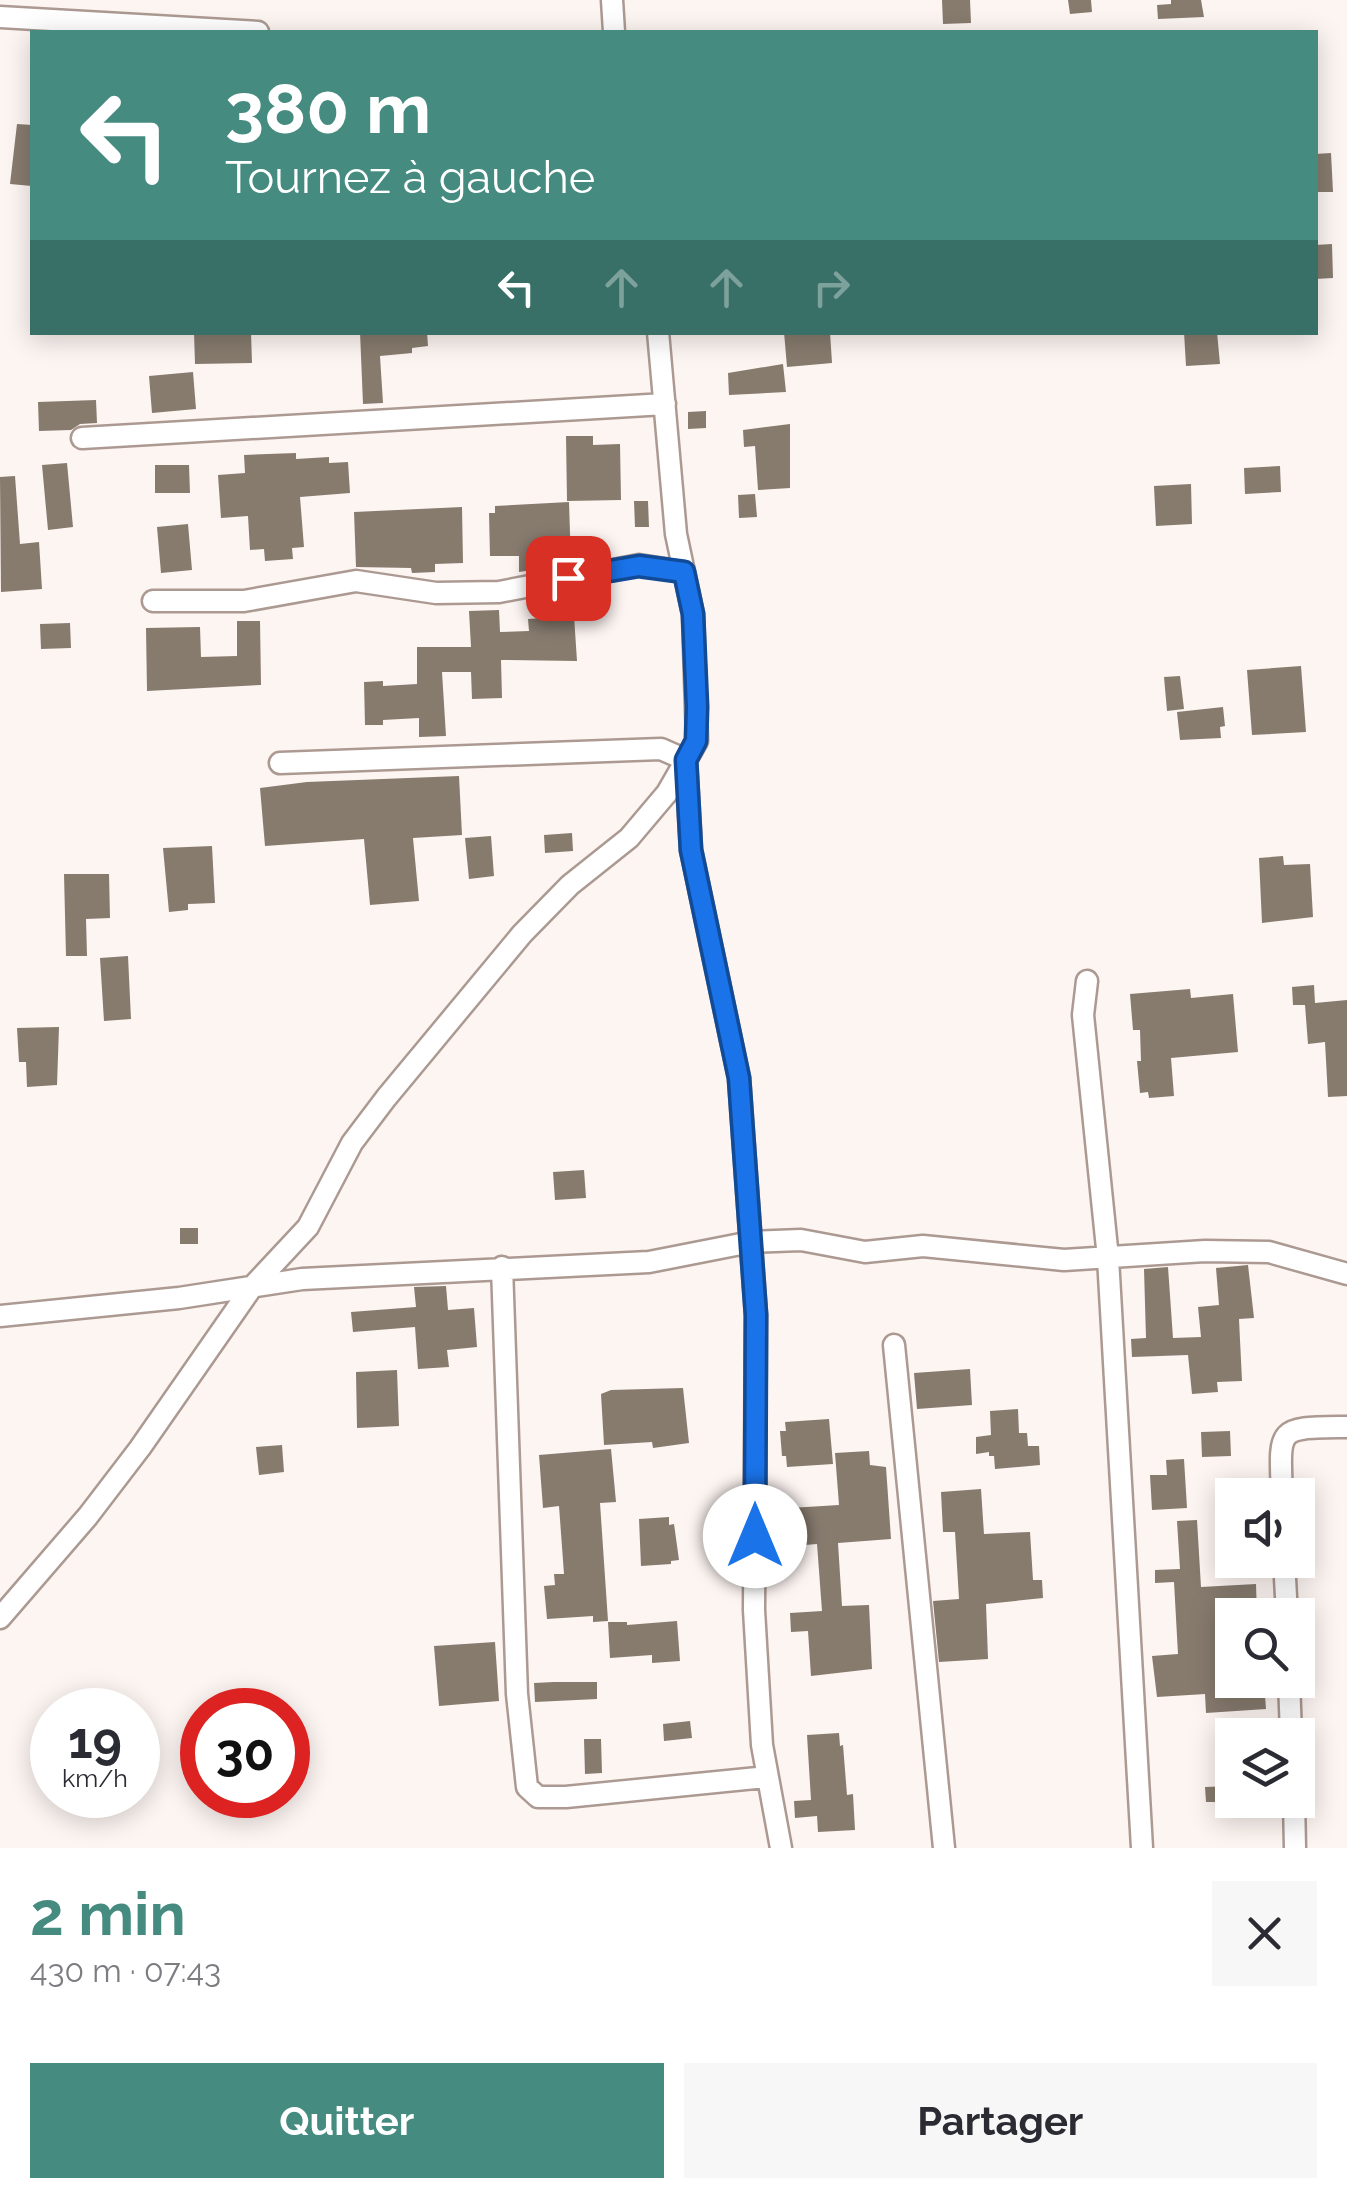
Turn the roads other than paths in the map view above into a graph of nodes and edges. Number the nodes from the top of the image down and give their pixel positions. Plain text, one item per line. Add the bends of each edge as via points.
1 (612, 0) edge
2 (0, 17) edge
3 (224, 30) edge
4 (614, 30) edge
5 (658, 335) edge
6 (664, 404) junction
7 (82, 438) dead end
8 (684, 572) junction
9 (153, 601) dead end
10 (686, 760) junction
11 (280, 763) dead end
12 (1087, 980) dead end
13 (751, 1242) junction
14 (1108, 1258) junction
15 (502, 1267) junction
16 (1347, 1274) edge
17 (252, 1286) junction
18 (0, 1316) edge
19 (894, 1345) dead end
20 (1347, 1428) edge
21 (1281, 1478) edge
22 (0, 1618) edge
23 (768, 1777) junction
24 (1295, 1818) edge
25 (780, 1848) edge
26 (944, 1848) edge
27 (1142, 1848) edge
28 (1296, 1848) edge

1 - 4 street
2 - 3 street
5 - 6 street
6 - 7 street
6 - 8 street
8 - 9 street via 639,566 498,592 436,593 356,582 244,602
8 - 10 street via 697,707 696,741
10 - 11 street via 661,749
10 - 13 street via 691,850 739,1078
10 - 17 street via 667,794 628,838 522,934 386,1098 352,1144 308,1227
12 - 14 street via 1083,1015
13 - 14 street
13 - 15 street via 649,1262
13 - 23 street via 754,1610
14 - 16 street via 1268,1252
14 - 27 street
15 - 17 street
15 - 23 street via 517,1694 527,1787 538,1798 566,1797
17 - 18 street
17 - 22 street via 130,1462
19 - 26 street
20 - 21 street via 1290,1430 1280,1445
23 - 25 street
24 - 28 street

